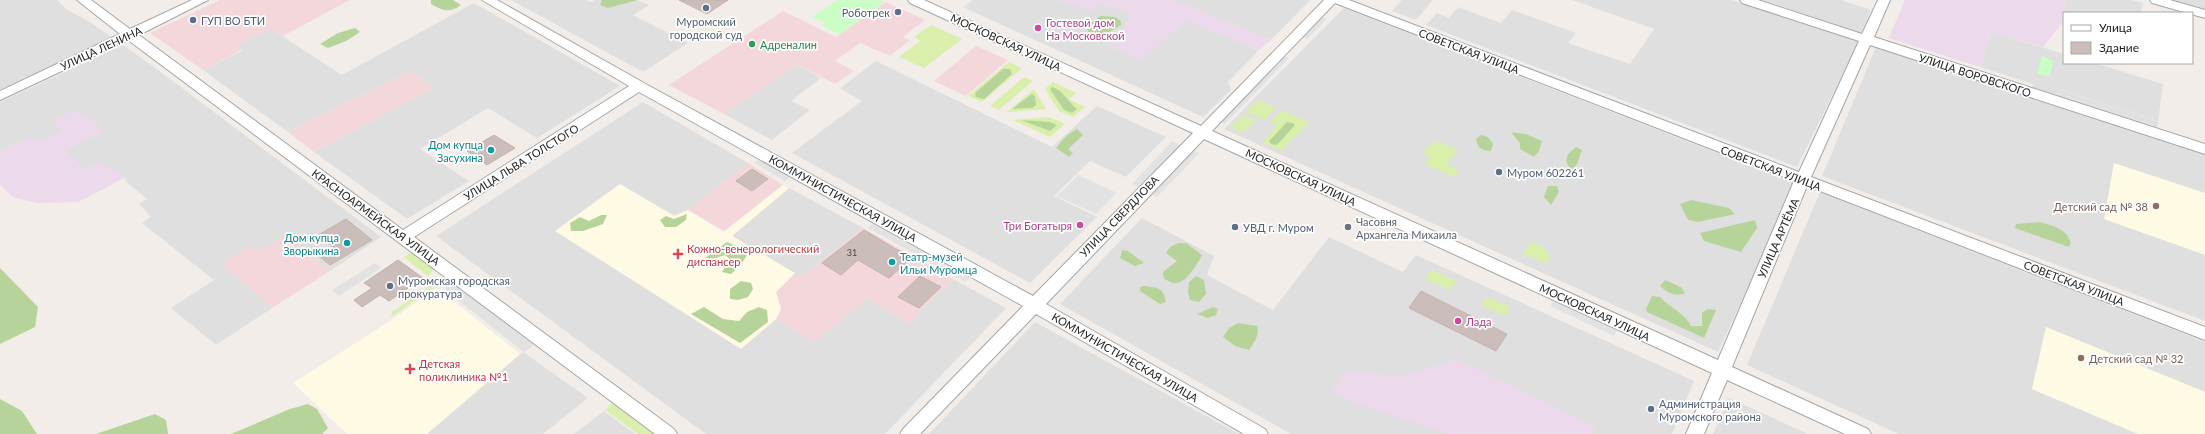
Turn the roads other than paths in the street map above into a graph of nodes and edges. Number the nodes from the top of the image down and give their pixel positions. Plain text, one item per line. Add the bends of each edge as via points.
1 (83, 0) edge
2 (202, 0) edge
3 (488, 0) edge
4 (914, 0) edge
5 (1331, 0) edge
6 (1338, 0) edge
7 (1746, 0) edge
8 (1884, 0) edge
9 (2156, 0) edge
10 (2205, 14) edge
11 (128, 35) junction
12 (1866, 39) junction
13 (639, 86) junction
14 (0, 96) edge
15 (1202, 132) junction
16 (2205, 149) edge
17 (1804, 180) junction
18 (403, 237) junction
19 (1034, 304) junction
20 (2205, 334) edge
21 (1722, 370) junction
22 (668, 434) edge
23 (909, 434) edge
24 (1259, 434) edge
25 (1695, 434) edge
26 (1862, 434) edge

1 - 11 street, КРАСНОАРМЕЙСКАЯ УЛИЦА
2 - 11 street, УЛИЦА ЛЕНИНА
3 - 13 street, КОММУНИСТИЧЕСКАЯ УЛИЦА
4 - 15 street, МОСКОВСКАЯ УЛИЦА
5 - 15 street, УЛИЦА СВЕРДЛОВА
6 - 17 street, СОВЕТСКАЯ УЛИЦА
7 - 12 street, УЛИЦА ВОРОВСКОГО
8 - 12 street, УЛИЦА АРТЁМА
9 - 10 street
11 - 14 street, УЛИЦА ЛЕНИНА
11 - 18 street, КРАСНОАРМЕЙСКАЯ УЛИЦА
12 - 16 street, УЛИЦА ВОРОВСКОГО
12 - 17 street, УЛИЦА АРТЁМА
13 - 18 street, УЛИЦА ЛЬВА ТОЛСТОГО
13 - 19 street, КОММУНИСТИЧЕСКАЯ УЛИЦА
15 - 19 street, УЛИЦА СВЕРДЛОВА
15 - 21 street, МОСКОВСКАЯ УЛИЦА
17 - 20 street, СОВЕТСКАЯ УЛИЦА
17 - 21 street, УЛИЦА АРТЁМА
18 - 22 street, КРАСНОАРМЕЙСКАЯ УЛИЦА
19 - 23 street, УЛИЦА СВЕРДЛОВА
19 - 24 street, КОММУНИСТИЧЕСКАЯ УЛИЦА
21 - 25 street, УЛИЦА АРТЁМА
21 - 26 street, МОСКОВСКАЯ УЛИЦА

